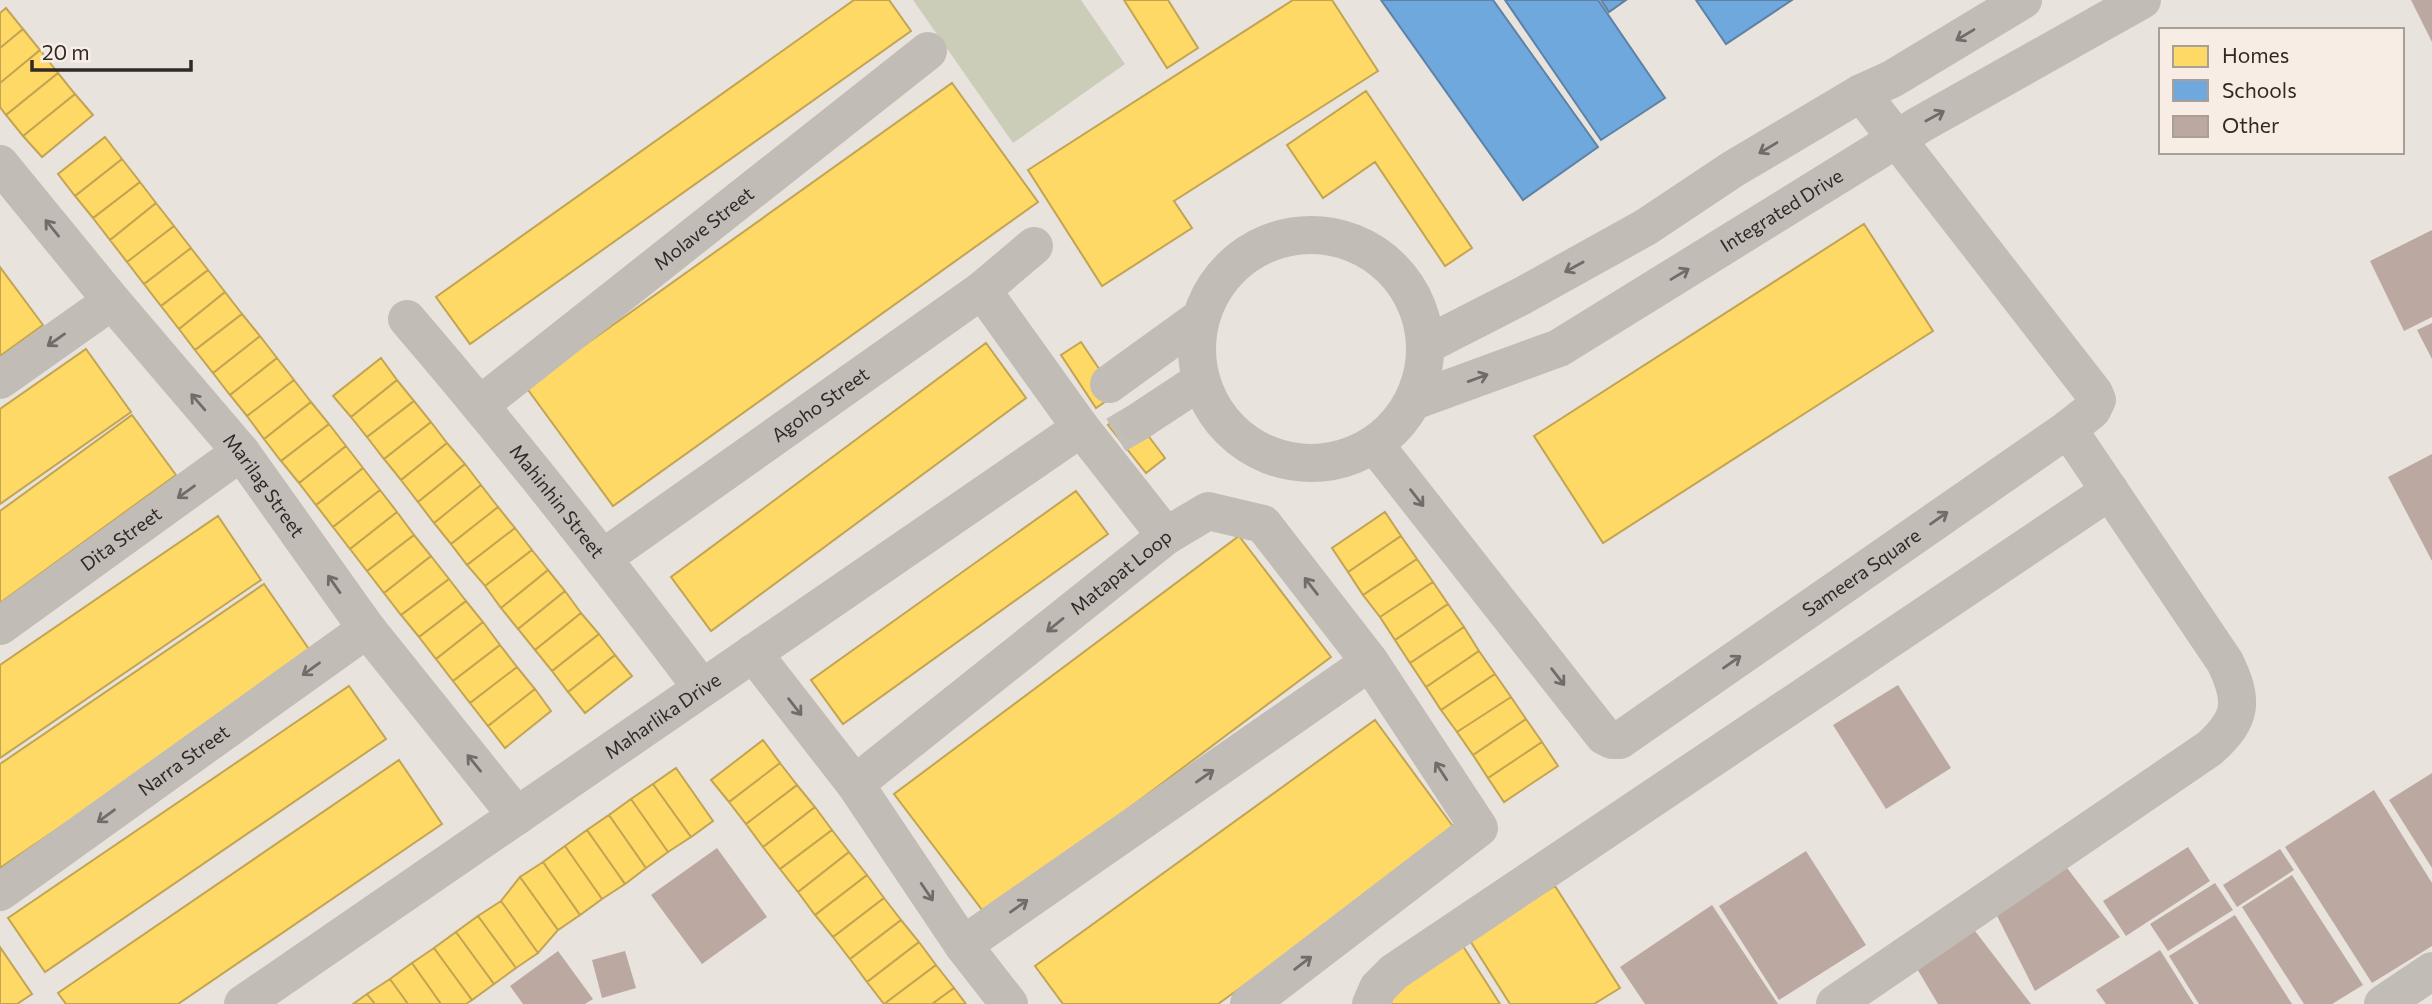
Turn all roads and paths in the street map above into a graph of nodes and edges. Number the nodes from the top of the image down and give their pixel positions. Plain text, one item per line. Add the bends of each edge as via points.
1 (2023, 0) edge
2 (2142, 0) edge
3 (928, 51) dead end
4 (1861, 93) junction
5 (1899, 139) junction
6 (0, 164) edge
7 (1733, 169) junction
8 (1767, 221) junction
9 (1034, 246) dead end
10 (982, 290) junction
11 (112, 301) junction
12 (407, 319) dead end
13 (1199, 319) junction
14 (1426, 345) junction
15 (0, 380) edge
16 (1200, 381) junction
17 (1414, 401) junction
18 (481, 405) junction
19 (1100, 417) junction
20 (2068, 429) junction
21 (1375, 445) junction
22 (241, 452) junction
23 (2110, 491) junction
24 (1167, 536) junction
25 (603, 558) junction
26 (0, 626) edge
27 (367, 629) junction
28 (753, 653) junction
29 (1370, 662) junction
30 (702, 688) junction
31 (855, 784) junction
32 (517, 816) junction
33 (0, 892) edge
34 (962, 945) junction
35 (2432, 971) edge
36 (243, 1004) edge
37 (1009, 1004) edge
38 (1249, 1004) edge
39 (1371, 1004) edge
40 (1835, 1004) edge
41 (2383, 1004) edge

1 -> 4 street
5 -> 2 street, Integrated Drive
3 - 18 street, Molave Street
4 - 5 street, Sameera Square
4 -> 7 street
5 - 8 street, Integrated Drive
5 - 20 street, Sameera Square via 2094,393 2097,400 2092,410
11 -> 6 street, Marilag Street
7 - 8 street
7 -> 14 street via 1646,227
17 -> 8 street, Integrated Drive via 1559,348
9 - 10 street, Agoho Street
10 - 19 street
10 - 25 street, Agoho Street
11 -> 15 street
22 -> 11 street, Marilag Street
12 - 18 street, Mahinhin Street
13 - 14 street via 1214,286 1238,260 1270,241 1305,234 1341,239 1374,254 1401,278 1419,310
13 - 16 street via 1195,350
13 - 19 street
14 - 17 street via 1424,374
16 - 19 street
16 - 21 street via 1216,413 1232,431 1272,457 1307,464 1343,460
17 - 21 street
18 - 25 street, Mahinhin Street
19 - 24 street
19 - 28 street, Maharlika Drive
21 -> 20 street, Sameera Square via 1604,736 1620,740
20 - 23 street
22 -> 26 street, Dita Street
27 -> 22 street, Marilag Street
23 - 39 street via 1394,972 1378,988
23 - 40 street via 2225,662 2237,692 2236,717 2210,748
29 -> 24 street, Matapat Loop via 1263,524 1208,511
24 -> 31 street, Matapat Loop
25 - 30 street, Mahinhin Street
32 -> 27 street, Marilag Street
27 -> 33 street, Narra Street
28 - 30 street, Maharlika Drive
28 -> 31 street
34 -> 29 street
38 -> 29 street, Matapat Loop via 1479,828
30 - 32 street, Maharlika Drive
31 -> 34 street
32 - 36 street, Maharlika Drive
34 - 37 street
35 - 41 street

